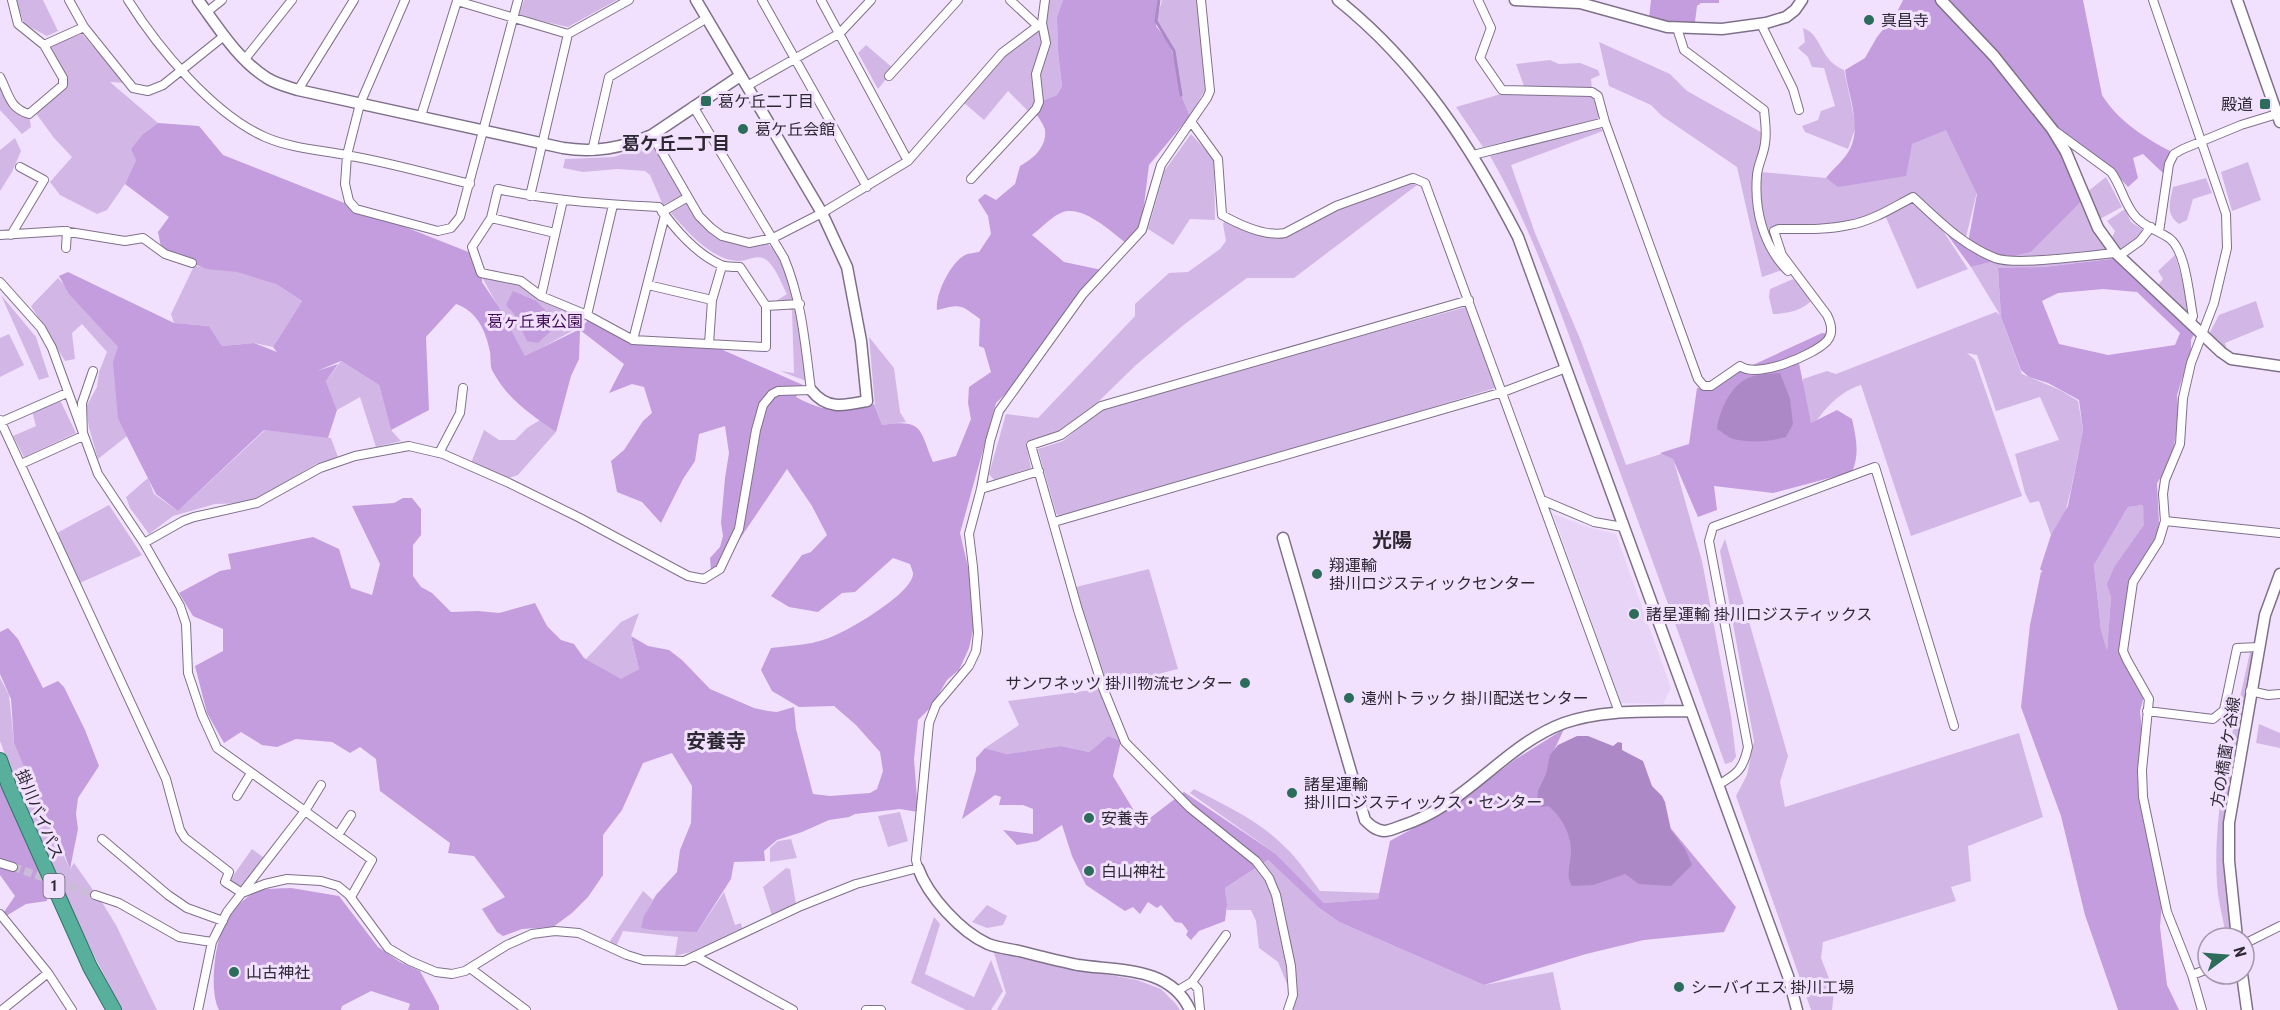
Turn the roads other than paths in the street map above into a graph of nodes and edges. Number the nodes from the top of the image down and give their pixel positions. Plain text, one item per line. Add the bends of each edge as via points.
1 (12, 0) edge
2 (69, 0) edge
3 (128, 0) edge
4 (198, 0) edge
5 (222, 0) edge
6 (292, 0) edge
7 (354, 0) edge
8 (405, 0) edge
9 (518, 0) edge
10 (629, 0) edge
11 (696, 0) edge
12 (762, 0) edge
13 (821, 0) edge
14 (871, 0) edge
15 (958, 0) edge
16 (1010, 0) edge
17 (1045, 0) edge
18 (1201, 0) edge
19 (1338, 0) edge
20 (1478, 0) edge
21 (1515, 0) edge
22 (1802, 0) edge
23 (1941, 0) edge
24 (2153, 0) edge
25 (2237, 0) edge
26 (207, 12) junction
27 (512, 18) junction
28 (707, 18) junction
29 (1040, 24) junction
30 (1761, 24) junction
31 (84, 27) junction
32 (1677, 28) junction
33 (840, 33) junction
34 (568, 34) junction
35 (224, 36) junction
36 (44, 45) junction
37 (245, 59) junction
38 (795, 59) junction
39 (182, 71) junction
40 (0, 76) edge
41 (740, 76) junction
42 (889, 76) dead end
43 (747, 86) junction
44 (298, 90) junction
45 (360, 104) junction
46 (693, 106) junction
47 (1799, 110) dead end
48 (421, 116) junction
49 (2279, 116) edge
50 (1605, 122) junction
51 (1192, 123) junction
52 (2052, 129) junction
53 (483, 131) junction
54 (651, 135) junction
55 (2202, 141) junction
56 (543, 144) junction
57 (592, 151) junction
58 (347, 155) junction
59 (1473, 155) junction
60 (908, 161) junction
61 (20, 167) dead end
62 (971, 179) dead end
63 (470, 184) junction
64 (867, 187) junction
65 (530, 196) junction
66 (688, 197) junction
67 (563, 200) junction
68 (613, 205) junction
69 (664, 213) junction
70 (822, 213) junction
71 (491, 218) junction
72 (2155, 230) junction
73 (67, 231) junction
74 (555, 233) junction
75 (0, 235) edge
76 (11, 235) junction
77 (773, 238) junction
78 (66, 248) dead end
79 (2117, 255) junction
80 (192, 263) dead end
81 (722, 266) junction
82 (0, 282) edge
83 (648, 285) junction
84 (1803, 285) junction
85 (541, 296) junction
86 (712, 300) junction
87 (1469, 300) junction
88 (800, 304) junction
89 (766, 306) junction
90 (587, 315) junction
91 (2190, 324) junction
92 (2202, 334) junction
93 (633, 340) junction
94 (709, 344) junction
95 (2280, 366) edge
96 (1566, 368) junction
97 (93, 371) dead end
98 (463, 388) dead end
99 (810, 390) junction
100 (1503, 392) junction
101 (67, 393) junction
102 (1, 421) edge
103 (83, 436) junction
104 (439, 453) junction
105 (21, 464) junction
106 (1039, 471) junction
107 (981, 489) junction
108 (1542, 500) junction
109 (2165, 521) junction
110 (1054, 522) junction
111 (1623, 527) junction
112 (2280, 533) edge
113 (1283, 538) dead end
114 (144, 543) junction
115 (2280, 574) edge
116 (2259, 647) junction
117 (2250, 691) junction
118 (2280, 694) edge
119 (1691, 711) junction
120 (2147, 711) junction
121 (1619, 712) junction
122 (1954, 726) dead end
123 (0, 760) edge
124 (251, 773) junction
125 (321, 785) dead end
126 (1718, 785) junction
127 (237, 796) dead end
128 (304, 811) junction
129 (351, 815) dead end
130 (338, 835) junction
131 (102, 839) dead end
132 (0, 863) edge
133 (13, 867) tunnel mouth
134 (918, 868) junction
135 (242, 893) junction
136 (95, 895) tunnel mouth
137 (351, 897) junction
138 (0, 914) edge
139 (223, 921) junction
140 (2237, 926) edge
141 (2280, 926) edge
142 (1226, 935) dead end
143 (2256, 938) edge
144 (212, 942) junction
145 (695, 956) junction
146 (470, 968) junction
147 (48, 974) junction
148 (2196, 974) edge
149 (2192, 975) junction
150 (1192, 982) junction
151 (2244, 986) edge
152 (1177, 992) junction
153 (2, 1010) edge
154 (72, 1010) edge
155 (114, 1010) edge
156 (198, 1010) edge
157 (526, 1010) edge
158 (793, 1010) edge
159 (866, 1010) edge
160 (881, 1010) edge
161 (1190, 1010) edge
162 (1200, 1010) edge
163 (1288, 1010) edge
164 (1797, 1010) edge
165 (2202, 1010) edge
166 (2247, 1010) edge

1 - 36 street via 18,24
2 - 31 street
3 - 39 street
4 - 26 street
5 - 26 street
6 - 37 street
7 - 44 street
8 - 45 street
9 - 27 street
10 - 34 street
11 - 28 street
12 - 38 street
13 - 33 street
14 - 33 street
15 - 42 street
16 - 29 street
17 - 29 street
18 - 51 street via 1210,91
19 - 59 street via 1402,62
20 - 50 street via 1491,28 1480,58 1502,90 1592,92 1598,96
21 - 32 street via 1580,3
22 - 30 street via 1786,17
23 - 52 street via 1994,56
24 - 55 street
25 - 49 street
26 - 35 street
27 - 34 street
27 - 48 street via 457,2
27 - 53 street
28 - 41 street
28 - 57 street via 609,77
29 - 60 street via 1002,53
29 - 62 street via 1046,43 1035,74 1039,102 1036,109
30 - 32 street via 1722,29
30 - 47 street
31 - 36 street
31 - 39 street via 132,88 148,91
32 - 84 street via 1684,50 1764,110 1766,141 1757,174 1757,204 1767,242 1777,259
33 - 38 street
33 - 60 street
34 - 56 street
35 - 37 street
35 - 39 street
36 - 40 street via 63,78 63,85 29,114 12,104
37 - 44 street via 268,79
38 - 43 street
38 - 64 street
39 - 58 street via 220,111 266,138
41 - 43 street
41 - 46 street
43 - 70 street
44 - 45 street
45 - 48 street
45 - 58 street
46 - 54 street
46 - 77 street
48 - 53 street
49 - 55 street
50 - 59 street
50 - 84 street via 1698,379 1704,386 1712,386 1740,366 1760,369 1796,360 1827,341 1831,323
51 - 87 street via 1218,159 1222,215 1256,230 1285,233 1336,206 1413,178 1425,183
51 - 107 street via 1158,173 1142,230 1083,294 1001,406
52 - 72 street via 2110,171 2132,213
52 - 79 street via 2066,152 2098,228
53 - 56 street
53 - 63 street
54 - 57 street via 625,146
54 - 66 street
55 - 72 street via 2175,154 2169,164
55 - 92 street via 2226,214 2228,232 2214,303
56 - 57 street
56 - 65 street
58 - 63 street
58 - 63 street via 345,184 349,201 356,209 438,231 451,228 460,217
59 - 96 street via 1518,237
60 - 64 street
61 - 76 street via 44,180
64 - 70 street
65 - 67 street
65 - 71 street via 498,189
66 - 69 street
66 - 77 street via 699,216 722,236 749,243
67 - 68 street
67 - 74 street
68 - 69 street via 658,207
68 - 90 street
69 - 81 street via 695,248
69 - 83 street
70 - 77 street
70 - 99 street via 847,267 867,401 825,404
71 - 74 street
71 - 85 street via 472,247 481,273 521,281
72 - 79 street
72 - 91 street via 2180,250 2193,316
73 - 76 street
73 - 78 street
73 - 80 street via 125,241 143,238 165,254
74 - 85 street
75 - 76 street
77 - 88 street
79 - 84 street via 1997,258 1961,240 1913,197 1874,218 1851,225 1774,231 1782,255
79 - 91 street
81 - 86 street
81 - 89 street via 740,267
82 - 101 street via 41,328
83 - 86 street
83 - 93 street
85 - 90 street
86 - 94 street
87 - 100 street
87 - 106 street via 1101,406 1061,435 1031,445
88 - 89 street
88 - 99 street
89 - 94 street via 766,347
90 - 93 street
91 - 92 street
92 - 95 street via 2231,359
92 - 109 street via 2183,399 2180,444 2165,480
93 - 94 street
96 - 100 street
96 - 111 street
97 - 103 street via 82,403
98 - 104 street via 460,413
99 - 104 street via 778,391 763,405 739,529 720,569 704,579 687,576 580,518
100 - 108 street
100 - 110 street
101 - 102 street
101 - 103 street
102 - 105 street
103 - 105 street
103 - 114 street via 98,474
104 - 114 street via 409,446 355,456 304,475 257,503 194,517
105 - 135 street via 166,779 180,830 229,872 225,882
106 - 107 street
106 - 110 street
107 - 134 street via 969,534 978,633 976,651 969,666 936,705 929,723
108 - 111 street via 1594,522
108 - 121 street
109 - 112 street
109 - 120 street via 2159,541 2133,582 2123,651 2150,699
110 - 163 street via 1103,688 1125,742 1190,808 1256,861 1269,878 1291,966 1293,995
111 - 119 street
113 - 121 street via 1365,820 1373,828 1386,831 1432,813 1546,730
114 - 124 street via 180,606 186,624 188,673 209,734 217,748
115 - 116 street, 方の橋薗ケ谷線 via 2265,615
116 - 117 street, 方の橋薗ケ谷線
116 - 120 street via 2237,648 2224,710 2213,719
117 - 118 street
117 - 140 street, 方の橋薗ケ谷線 via 2229,823
119 - 121 street
119 - 126 street
120 - 149 street via 2143,797 2167,912
122 - 126 street via 1875,467 1713,527 1709,541 1748,747 1736,774
123 - 155 highway, 掛川バイパス / 1 via 90,967
124 - 127 street
124 - 128 street
125 - 128 street
126 - 164 street
128 - 130 street
128 - 135 street
129 - 130 street
130 - 137 street via 372,860
131 - 139 street via 168,895 188,908
132 - 133 street
134 - 145 street via 856,884
134 - 152 street via 930,892 948,913 989,944 1078,965 1151,975
135 - 137 street via 287,879 338,886
135 - 139 street
136 - 144 street via 119,903 179,937
137 - 146 street via 388,948 436,972 452,974
138 - 147 street
139 - 144 street
141 - 143 street
142 - 150 street
144 - 156 street
145 - 146 street via 684,961 643,960 579,933 555,931 532,934
145 - 158 street
146 - 157 street
147 - 153 street
147 - 154 street
148 - 149 street
149 - 165 street
150 - 152 street
150 - 162 street via 1198,989
151 - 166 street
152 - 161 street
159 - 160 street

